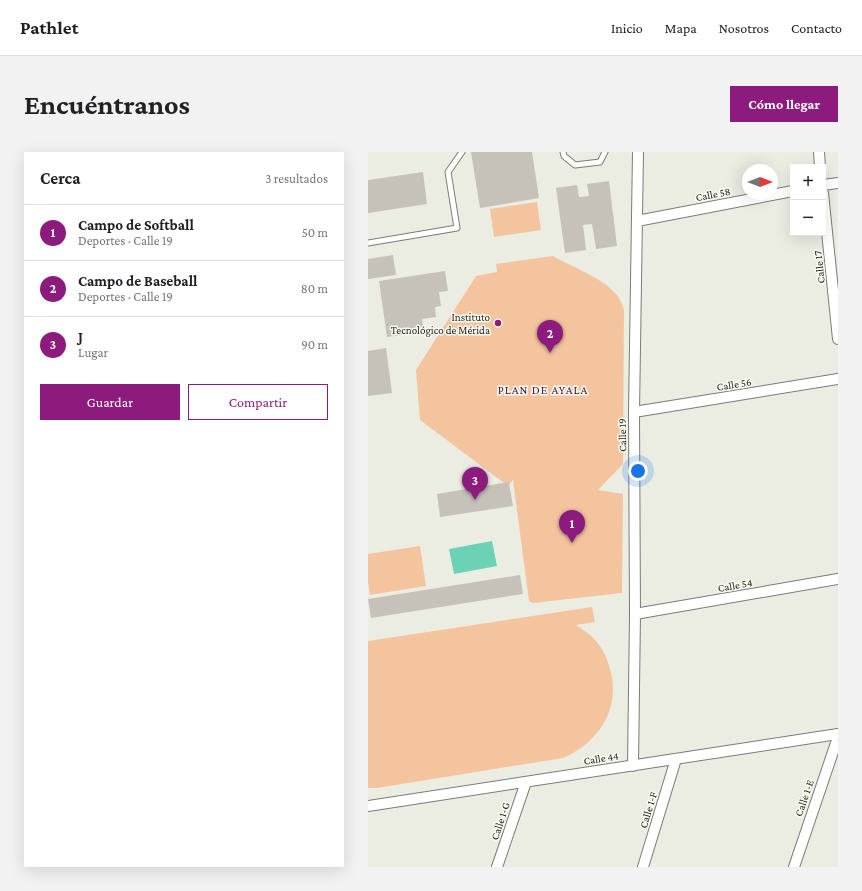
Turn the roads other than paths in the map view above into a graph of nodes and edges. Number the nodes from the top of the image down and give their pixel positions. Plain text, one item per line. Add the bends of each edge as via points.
1 (462, 152) edge
2 (563, 152) edge
3 (605, 152) edge
4 (638, 152) edge
5 (819, 152) edge
6 (820, 164) edge
7 (838, 183) edge
8 (826, 185) edge
9 (790, 191) edge
10 (824, 200) edge
11 (637, 221) junction
12 (368, 243) edge
13 (838, 339) edge
14 (838, 379) edge
15 (634, 412) junction
16 (838, 579) edge
17 (636, 614) junction
18 (838, 736) edge
19 (676, 759) junction
20 (633, 766) junction
21 (526, 782) junction
22 (368, 807) edge
23 (498, 867) edge
24 (643, 867) edge
25 (794, 867) edge

1 - 12 lane via 448,172 457,228
2 - 3 lane via 575,165 600,162
4 - 11 street, Calle 19
5 - 6 street
7 - 8 street
9 - 11 street, Calle 58
10 - 13 street, Calle 17
11 - 15 street, Calle 19
14 - 15 street, Calle 56
15 - 17 street, Calle 19
16 - 17 street, Calle 54
17 - 20 street, Calle 19
18 - 19 street, Calle 44
18 - 25 street, Calle 1-E
19 - 20 street, Calle 44
19 - 24 street, Calle 1-F
20 - 21 street, Calle 44
21 - 22 street, Calle 44
21 - 23 street, Calle 1-G

